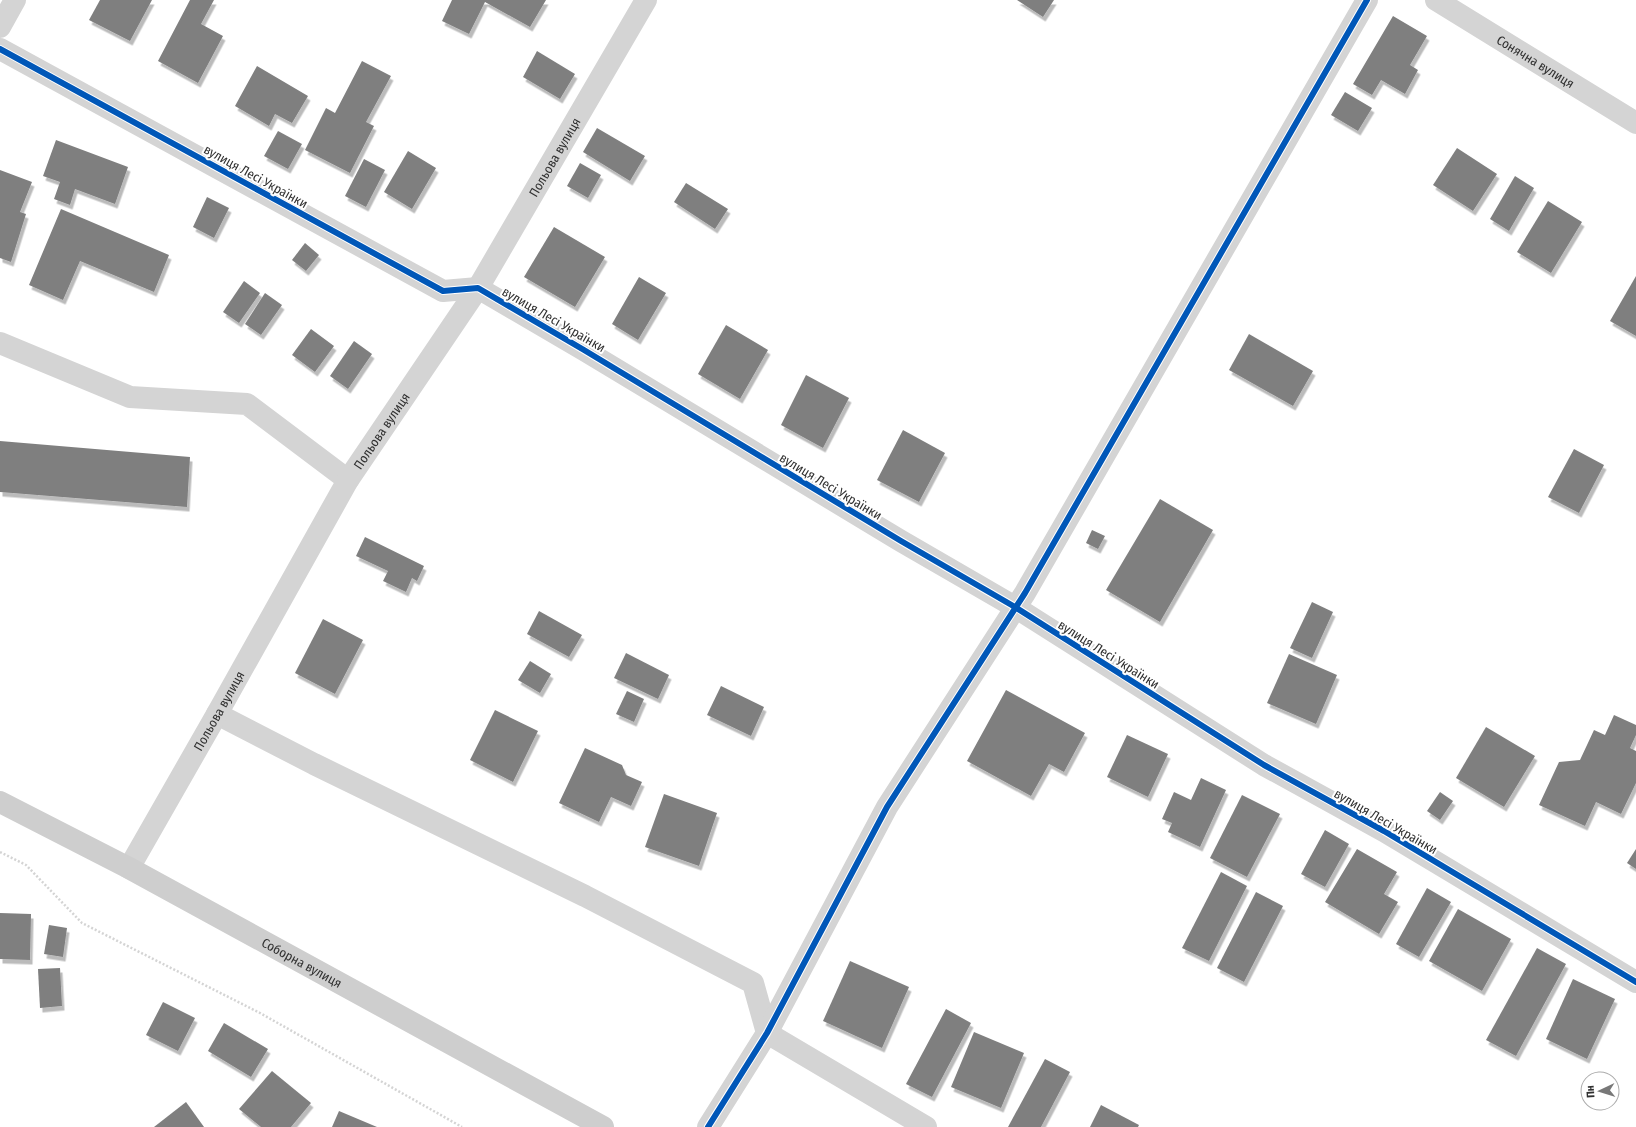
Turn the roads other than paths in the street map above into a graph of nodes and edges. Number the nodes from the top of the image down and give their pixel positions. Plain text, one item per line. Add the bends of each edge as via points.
1 (15, 0) edge
2 (646, 0) edge
3 (1367, 0) edge
4 (1436, 0) edge
5 (0, 27) edge
6 (0, 49) edge
7 (1636, 123) edge
8 (478, 288) junction
9 (0, 343) edge
10 (348, 480) junction
11 (1016, 607) junction
12 (217, 714) junction
13 (0, 802) edge
14 (128, 868) junction
15 (1636, 982) edge
16 (767, 1033) junction
17 (603, 1127) edge
18 (708, 1127) edge
19 (926, 1127) edge

1 - 5 street
2 - 8 street, Польова вулиця
3 - 11 street
4 - 7 street, Сонячна вулиця
6 - 8 street, вулиця Лесі Українки via 443,291
8 - 10 street, Польова вулиця
8 - 11 street, вулиця Лесі Українки
9 - 10 street via 130,396 247,404
10 - 12 street, Польова вулиця
11 - 15 street, вулиця Лесі Українки via 1264,765 1384,831
11 - 16 street via 887,807
12 - 14 street, Польова вулиця
12 - 16 street via 586,896 753,983
13 - 14 street, Соборна вулиця
14 - 17 street, Соборна вулиця
16 - 18 street
16 - 19 street

